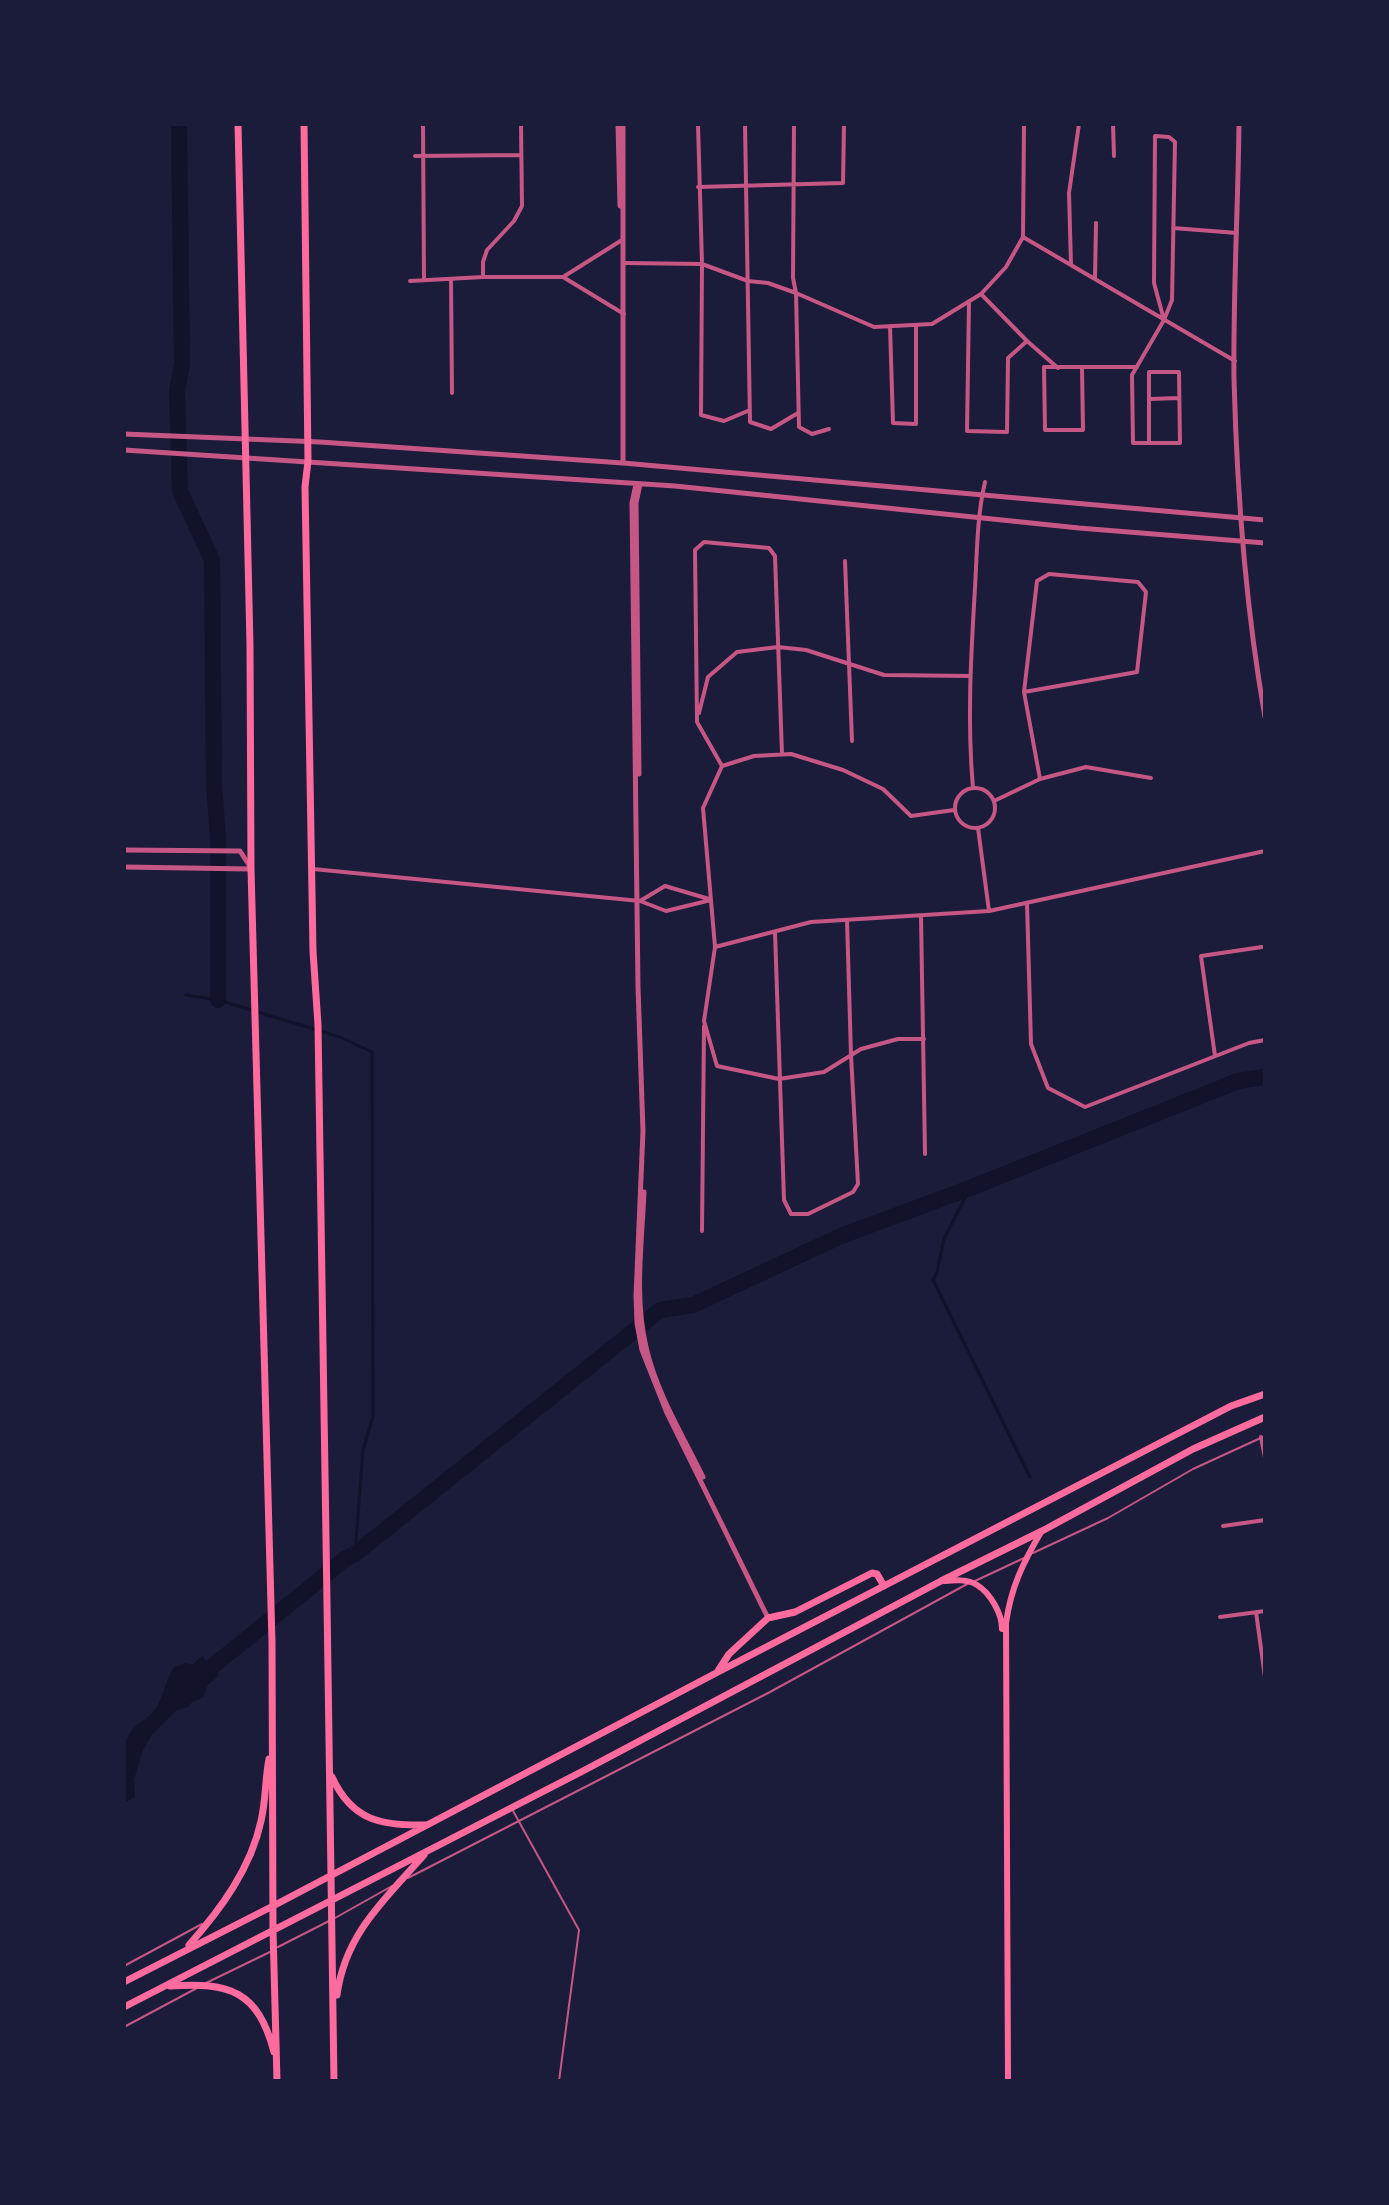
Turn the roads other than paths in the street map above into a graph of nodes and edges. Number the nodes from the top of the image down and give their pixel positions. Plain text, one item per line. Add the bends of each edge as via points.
1 (238, 124) edge
2 (304, 124) edge
3 (423, 124) edge
4 (521, 124) edge
5 (621, 124) edge
6 (698, 124) edge
7 (745, 124) edge
8 (794, 124) edge
9 (844, 124) edge
10 (1024, 124) edge
11 (1079, 124) edge
12 (1113, 124) edge
13 (1239, 124) edge
14 (521, 155) junction
15 (415, 156) dead end
16 (424, 156) junction
17 (1114, 156) dead end
18 (794, 185) junction
19 (698, 187) junction
20 (746, 187) junction
21 (1096, 223) dead end
22 (1173, 228) junction
23 (1237, 233) junction
24 (1023, 237) junction
25 (622, 240) junction
26 (624, 263) junction
27 (702, 264) junction
28 (1071, 265) junction
29 (483, 277) junction
30 (563, 277) junction
31 (451, 279) junction
32 (1095, 279) junction
33 (424, 280) junction
34 (410, 281) dead end
35 (748, 281) junction
36 (796, 293) junction
37 (981, 294) junction
38 (969, 302) junction
39 (622, 314) junction
40 (1164, 320) junction
41 (916, 325) junction
42 (890, 326) junction
43 (1027, 341) junction
44 (1235, 361) junction
45 (1082, 367) junction
46 (1137, 367) junction
47 (1058, 368) junction
48 (452, 393) dead end
49 (1179, 398) junction
50 (1149, 399) junction
51 (750, 410) junction
52 (798, 413) junction
53 (829, 429) dead end
54 (124, 434) edge
55 (245, 440) junction
56 (307, 442) junction
57 (1149, 443) junction
58 (124, 450) edge
59 (245, 457) junction
60 (308, 461) junction
61 (622, 463) junction
62 (985, 482) dead end
63 (638, 484) junction
64 (982, 496) junction
65 (980, 517) junction
66 (1241, 519) junction
67 (1265, 520) edge
68 (1242, 541) junction
69 (1265, 543) edge
70 (845, 561) dead end
71 (778, 647) junction
72 (848, 663) junction
73 (970, 676) junction
74 (1024, 692) junction
75 (1265, 717) edge
76 (697, 721) junction
77 (852, 741) dead end
78 (782, 754) junction
79 (722, 766) junction
80 (1151, 778) dead end
81 (1040, 779) junction
82 (973, 788) junction
83 (994, 801) junction
84 (954, 810) junction
85 (978, 828) junction
86 (124, 850) edge
87 (1265, 851) edge
88 (124, 867) edge
89 (251, 869) junction
90 (313, 869) junction
91 (639, 900) junction
92 (711, 900) junction
93 (1027, 903) junction
94 (989, 911) junction
95 (921, 915) junction
96 (847, 920) junction
97 (775, 932) junction
98 (715, 947) junction
99 (1262, 947) dead end
100 (704, 1021) junction
101 (924, 1039) junction
102 (1265, 1040) edge
103 (851, 1055) junction
104 (1215, 1056) junction
105 (779, 1079) junction
106 (925, 1154) dead end
107 (702, 1231) dead end
108 (1265, 1394) edge
109 (1265, 1417) edge
110 (1263, 1436) edge
111 (1265, 1458) edge
112 (1265, 1520) edge
113 (1223, 1526) dead end
114 (1042, 1531) junction
115 (1027, 1557) junction
116 (941, 1581) junction
117 (970, 1583) junction
118 (884, 1586) junction
119 (1265, 1611) edge
120 (1256, 1612) junction
121 (1220, 1617) dead end
122 (769, 1618) junction
123 (1264, 1664) edge
124 (718, 1672) junction
125 (1265, 1677) edge
126 (272, 1745) junction
127 (330, 1771) junction
128 (512, 1808) junction
129 (520, 1822) junction
130 (428, 1825) junction
131 (427, 1851) junction
132 (330, 1875) junction
133 (400, 1882) junction
134 (332, 1900) junction
135 (273, 1906) junction
136 (210, 1920) junction
137 (332, 1920) junction
138 (273, 1930) junction
139 (185, 1950) junction
140 (274, 1950) junction
141 (124, 1966) edge
142 (124, 1982) edge
143 (202, 1985) junction
144 (164, 1986) junction
145 (124, 2007) edge
146 (333, 2021) junction
147 (124, 2027) edge
148 (277, 2063) junction
149 (277, 2081) edge
150 (334, 2081) edge
151 (559, 2081) edge
152 (1007, 2081) edge

1 - 55 main road
2 - 56 main road
3 - 16 street
4 - 14 street
5 - 25 street
6 - 19 street
7 - 20 street
8 - 18 street
9 - 18 street via 843,183
10 - 24 street
11 - 28 street via 1069,193
12 - 17 street
13 - 23 street
14 - 16 street
14 - 29 street via 522,206 487,250
15 - 16 street
16 - 33 street
18 - 20 street
18 - 36 street
19 - 20 street
19 - 27 street
20 - 35 street
21 - 32 street
22 - 23 street
22 - 40 street via 1172,300
22 - 40 street via 1175,142 1155,136 1154,283
23 - 44 street
24 - 28 street
24 - 37 street via 1006,267
25 - 26 street
25 - 30 street
25 - 39 street
26 - 27 street
26 - 39 street
27 - 35 street
27 - 51 street via 701,415 724,421
28 - 32 street
29 - 30 street
29 - 31 street
30 - 39 street
31 - 33 street
31 - 48 street
32 - 40 street
33 - 34 street
35 - 36 street
35 - 51 street
36 - 42 street via 874,327
36 - 52 street
37 - 38 street
37 - 43 street
38 - 41 street via 932,324
38 - 43 street via 967,431 1007,432 1008,358
39 - 61 street
40 - 44 street
40 - 46 street
41 - 42 street
41 - 42 street via 916,424 893,423
43 - 47 street
44 - 66 street
45 - 46 street
45 - 47 street
45 - 47 street via 1083,430 1045,430 1044,367
46 - 57 street via 1132,375 1133,443
49 - 50 street
49 - 50 street via 1179,372 1149,372
49 - 57 street via 1180,443
50 - 57 street
51 - 52 street via 750,422 771,429
52 - 53 street via 799,427 812,434
54 - 55 street
55 - 56 street
55 - 59 main road
56 - 60 main road
56 - 61 street
58 - 59 street
59 - 60 street
59 - 89 main road
60 - 63 street
60 - 90 main road
61 - 64 street
62 - 64 street
63 - 65 street
63 - 91 street via 632,503
64 - 65 street
64 - 66 street
65 - 68 street
65 - 73 street
66 - 67 street
66 - 68 street
68 - 69 street
68 - 75 street
70 - 72 street
71 - 72 street
71 - 76 street via 737,652 708,677
71 - 76 street via 775,556 769,548 704,542 695,550
71 - 78 street
72 - 73 street via 884,675
72 - 77 street
73 - 82 street
74 - 74 street via 1137,672 1146,592 1138,582 1049,574 1037,581
74 - 81 street
76 - 79 street
78 - 79 street
78 - 84 street via 843,770 883,789 911,816
79 - 92 street via 703,808
80 - 81 street via 1086,767
81 - 83 street
82 - 83 street
82 - 84 street via 961,793
83 - 85 street via 990,821
84 - 85 street via 965,826
85 - 94 street
86 - 89 street via 240,851
87 - 93 street
88 - 89 street
89 - 126 main road
90 - 91 street
90 - 127 main road
91 - 92 street via 666,911
91 - 92 street via 665,886
91 - 122 street via 646,1131 638,1296 644,1349
92 - 98 street
93 - 94 street
93 - 104 street via 1031,1044 1048,1088 1085,1107
94 - 95 street
95 - 96 street
95 - 101 street
96 - 97 street
96 - 103 street
97 - 98 street
97 - 105 street
98 - 100 street
99 - 104 street via 1201,956
100 - 105 street via 717,1066
100 - 107 street
101 - 103 street via 898,1039
101 - 106 street
102 - 104 street
103 - 105 street via 824,1072
103 - 105 street via 858,1184 853,1192 808,1214 791,1214 784,1200
108 - 118 main road via 1231,1406
109 - 114 main road via 1193,1449
110 - 111 street
110 - 115 lane
112 - 113 street
114 - 115 main road
114 - 116 main road
115 - 117 lane
115 - 152 main road via 1009,1598 1006,1623
116 - 117 main road
116 - 128 main road
117 - 129 lane
117 - 152 main road via 992,1599 1002,1621
118 - 122 main road via 872,1573 795,1612
118 - 124 main road
119 - 120 street
120 - 121 street
120 - 123 street
122 - 124 main road via 729,1654
123 - 125 street
124 - 130 main road
126 - 135 main road
126 - 136 main road via 255,1844
127 - 130 main road via 338,1790 359,1813 390,1825
127 - 132 main road
128 - 129 lane
128 - 131 main road
129 - 133 lane
129 - 151 lane via 579,1930
130 - 132 main road
131 - 133 main road
131 - 134 main road
132 - 134 main road
132 - 135 main road
133 - 137 lane
133 - 146 main road via 354,1939 344,1961
134 - 137 main road
134 - 138 main road
135 - 138 main road
135 - 139 main road
136 - 139 main road
136 - 141 lane
137 - 140 lane
137 - 146 main road
138 - 140 main road
138 - 144 main road
139 - 142 main road
140 - 143 lane
140 - 148 main road
143 - 144 main road
143 - 147 lane
143 - 148 main road via 230,1990 256,2007
144 - 145 main road
146 - 150 main road
148 - 149 main road

